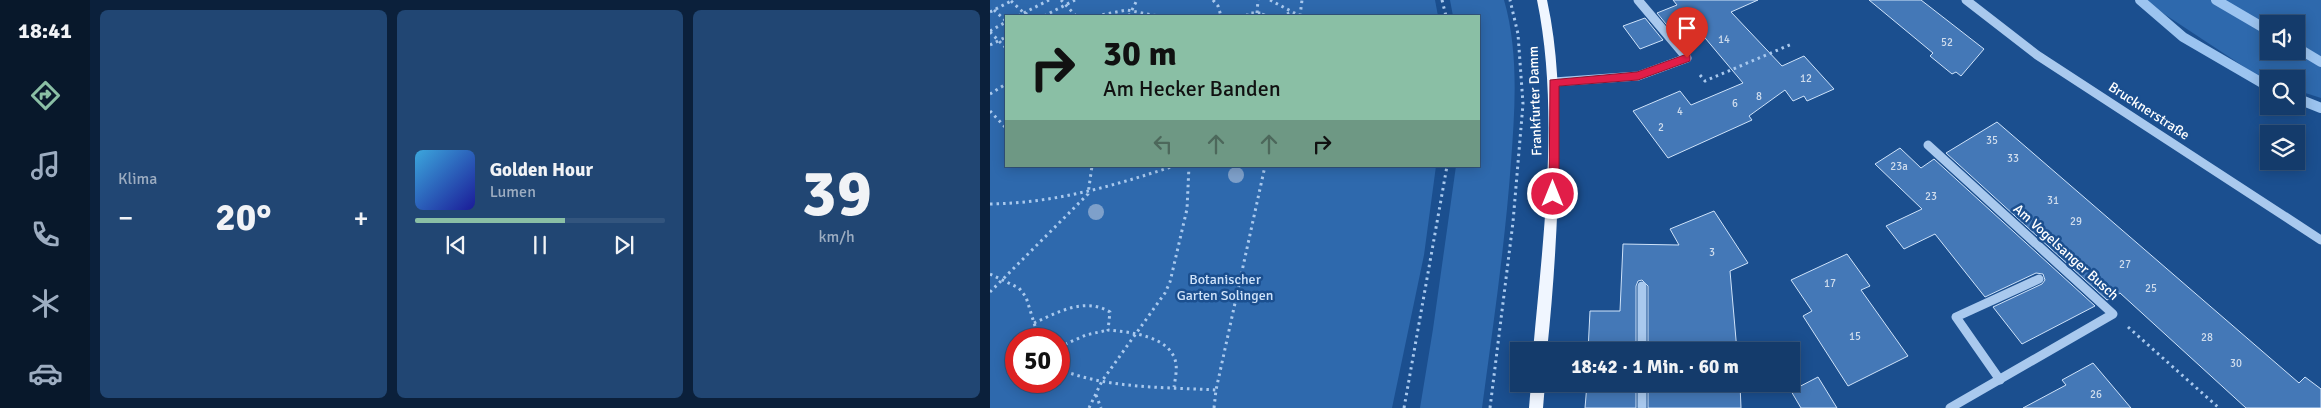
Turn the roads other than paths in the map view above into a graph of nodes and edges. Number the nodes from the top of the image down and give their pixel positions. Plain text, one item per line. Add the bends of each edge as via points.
1 (1542, 0) edge
2 (1638, 0) edge
3 (1966, 0) edge
4 (1554, 82) junction
5 (1928, 145) dead end
6 (2321, 240) edge
7 (2038, 279) dead end
8 (1642, 286) dead end
9 (1541, 342) edge
10 (1642, 342) edge
11 (2000, 380) junction
12 (1537, 392) edge
13 (1642, 392) edge
14 (1536, 408) edge
15 (1642, 408) edge
16 (1950, 408) edge

1 - 4 main road, Frankfurter Damm
2 - 4 street via 1687,58 1638,76
3 - 6 street, Brucknerstraße via 2037,55
4 - 9 main road, Frankfurter Damm via 1553,194
5 - 11 street, Am Vogelsanger Busch via 2113,314
7 - 11 street via 1956,317
8 - 10 street
11 - 16 street, Am Vogelsanger Busch
12 - 14 main road
13 - 15 street

